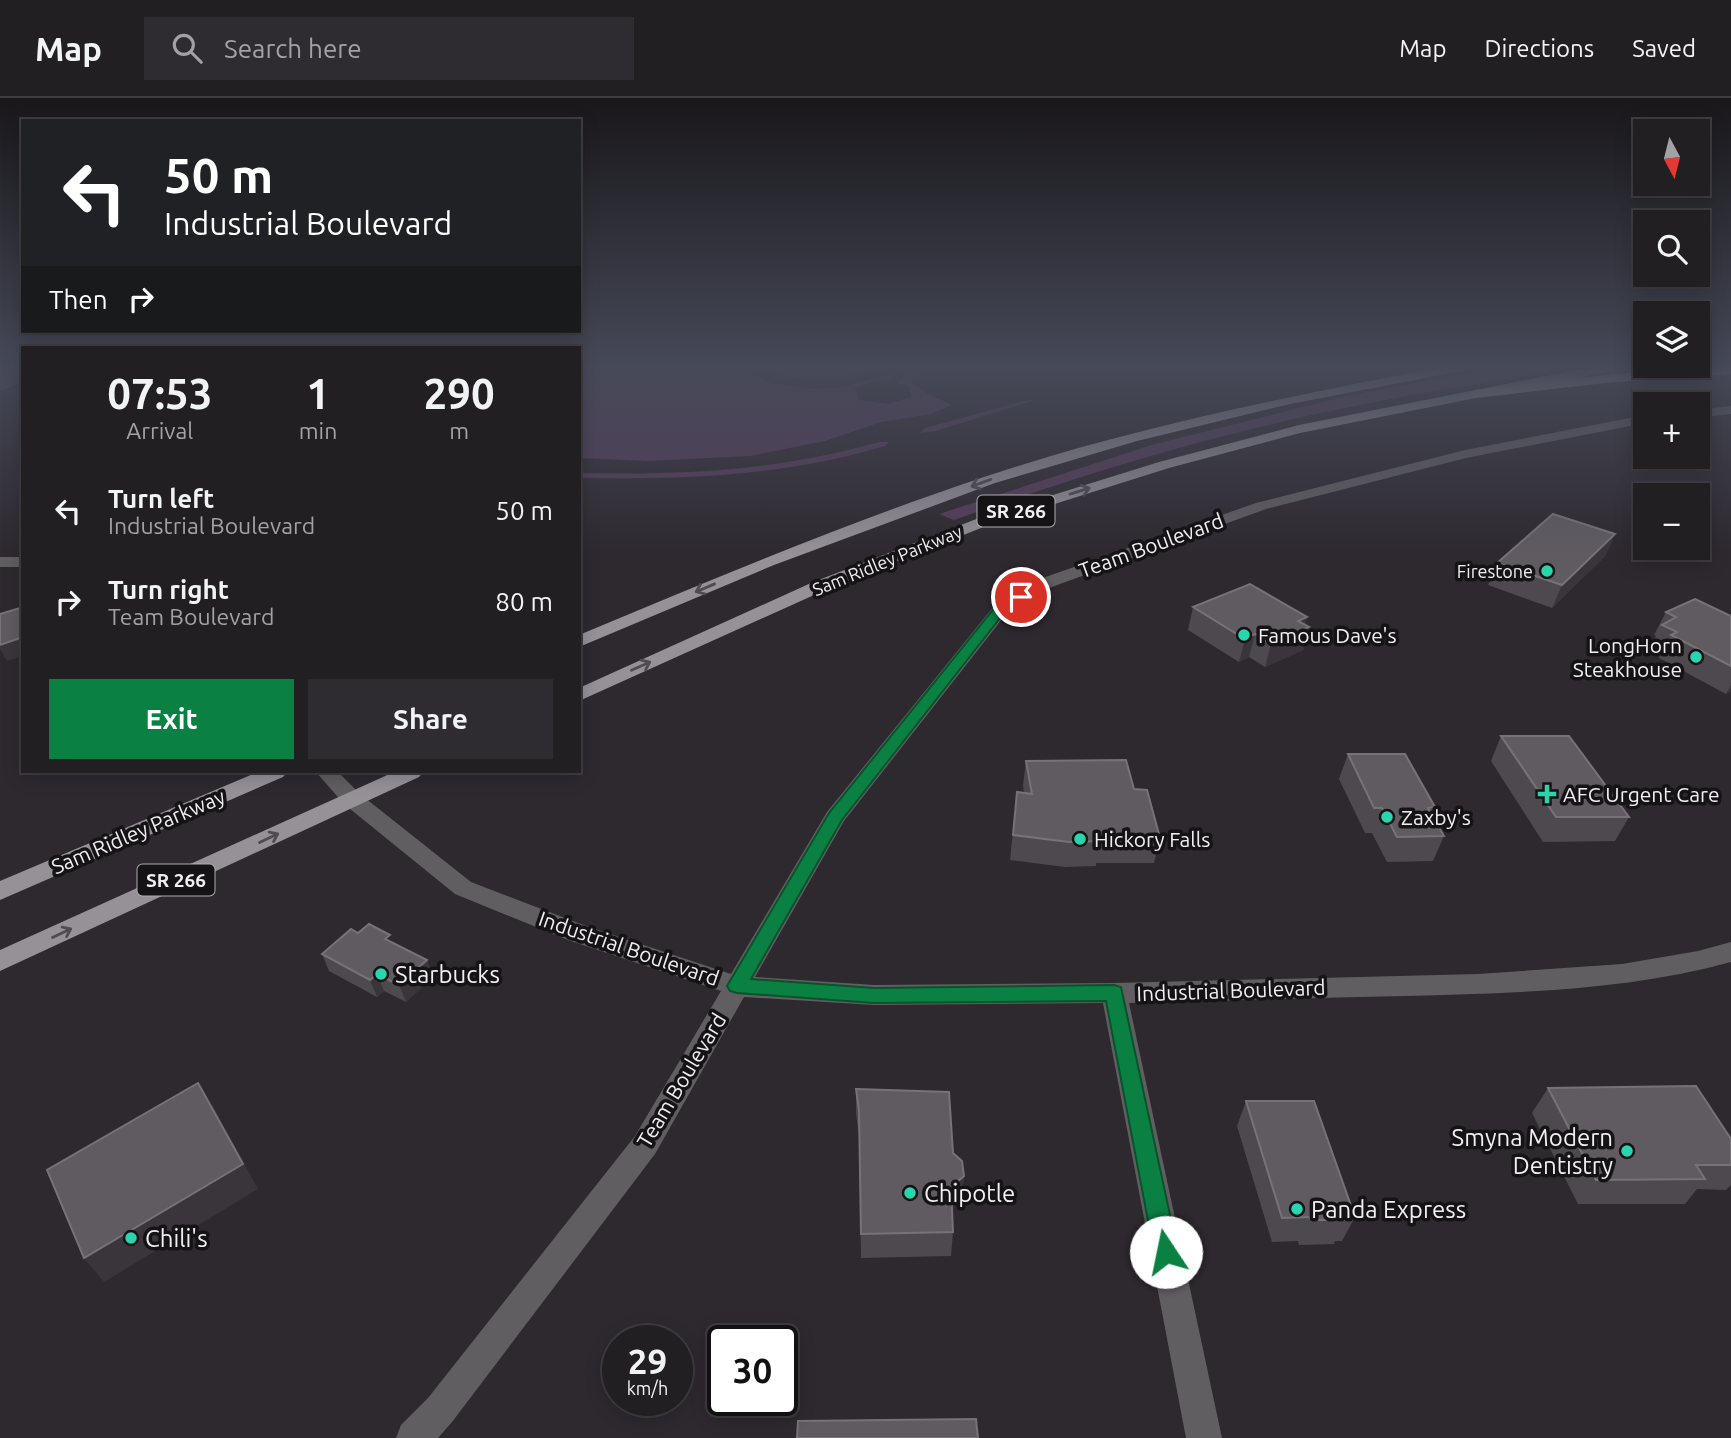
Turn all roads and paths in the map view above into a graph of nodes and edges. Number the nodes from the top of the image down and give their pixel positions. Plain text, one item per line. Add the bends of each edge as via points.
1 (1172, 429) edge
2 (1301, 429) edge
3 (1588, 429) edge
4 (0, 562) edge
5 (21, 562) edge
6 (581, 641) edge
7 (581, 694) edge
8 (274, 773) edge
9 (327, 773) edge
10 (410, 773) edge
11 (352, 799) junction
12 (0, 891) edge
13 (1731, 952) edge
14 (0, 961) edge
15 (737, 986) junction
16 (1114, 993) junction
17 (414, 1438) edge
18 (1204, 1438) edge

1 -> 6 main road, Sam Ridley Parkway / SR 266 via 990,480 768,561
7 -> 2 main road, Sam Ridley Parkway / SR 266 via 817,587 985,521 1164,465
3 - 15 street, Team Boulevard via 1465,454 1261,506 1043,584 1000,610 835,817
4 - 5 street
8 - 12 main road, Sam Ridley Parkway / SR 266
9 - 11 street, Industrial Boulevard
10 - 11 main road, SR 266
14 -> 11 main road, SR 266
11 - 15 street, Industrial Boulevard via 463,888 577,933
13 - 16 street, Industrial Boulevard via 1622,974 1478,984
15 - 16 street, Industrial Boulevard via 874,995
15 - 17 street, Team Boulevard via 645,1144
16 - 18 street

